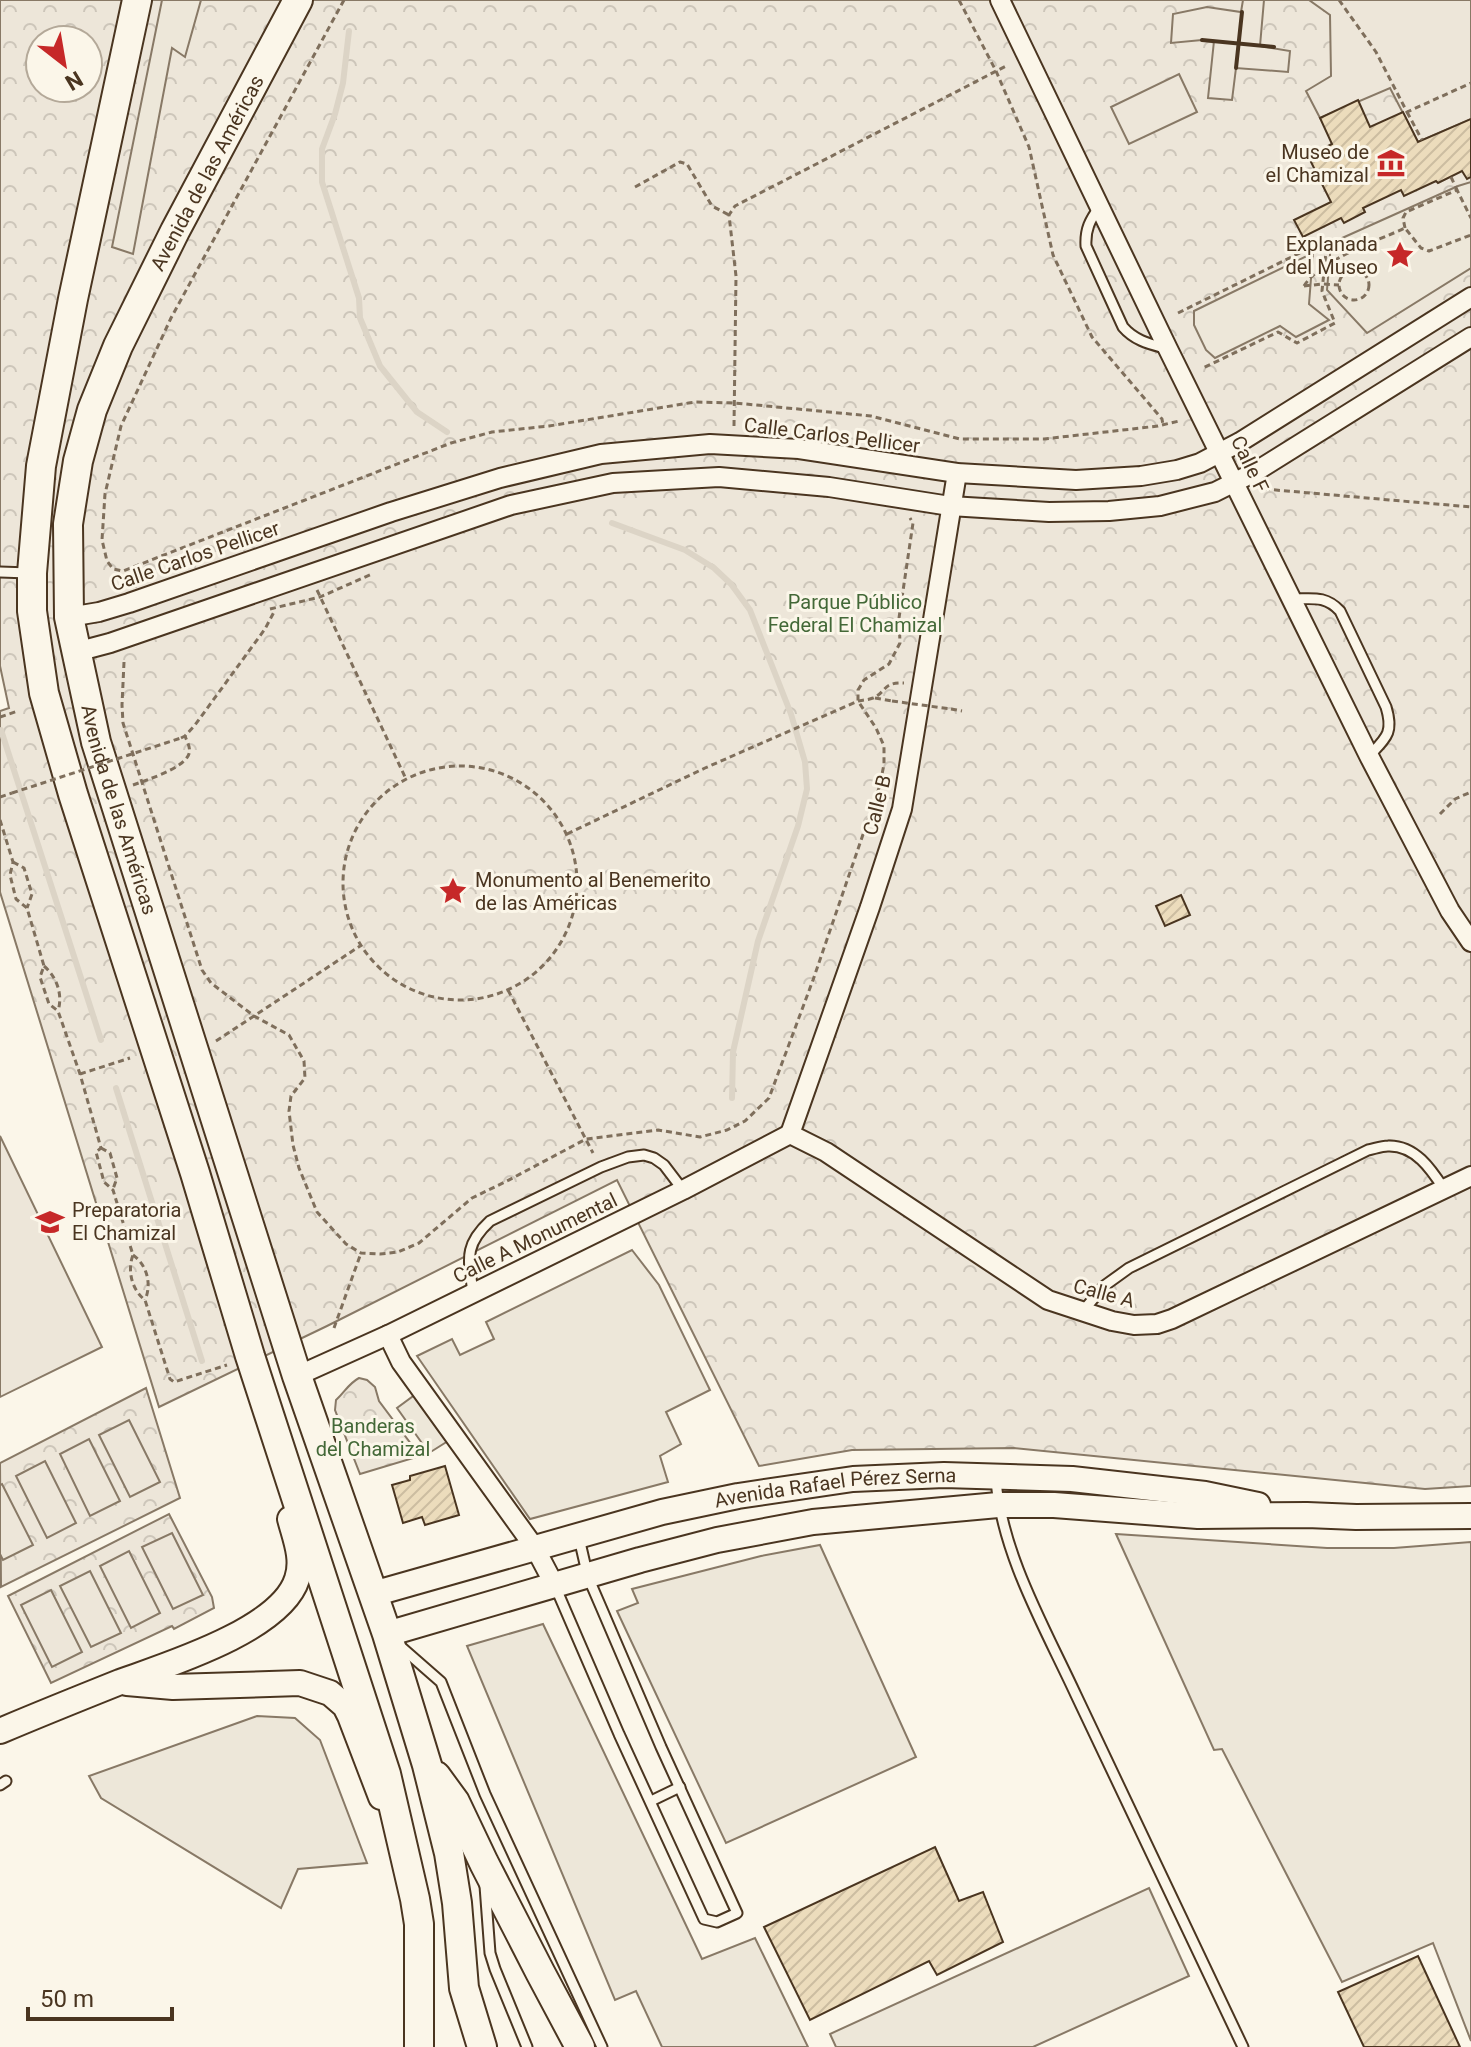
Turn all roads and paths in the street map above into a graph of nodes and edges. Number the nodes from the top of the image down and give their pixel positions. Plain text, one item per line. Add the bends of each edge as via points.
1 (137, 0) edge
2 (298, 0) edge
3 (344, 0) edge
4 (959, 0) edge
5 (1000, 0) edge
6 (1339, 0) edge
7 (1008, 65) dead end
8 (996, 71) junction
9 (1471, 83) edge
10 (1407, 112) junction
11 (1422, 140) dead end
12 (1451, 177) dead end
13 (635, 187) dead end
14 (1457, 190) junction
15 (1100, 206) junction
16 (729, 215) junction
17 (1471, 218) edge
18 (1405, 228) junction
19 (1471, 235) edge
20 (1324, 265) junction
21 (1322, 284) junction
22 (1339, 285) junction
23 (1471, 297) edge
24 (1178, 313) dead end
25 (1471, 337) edge
26 (1168, 349) junction
27 (1203, 368) dead end
28 (1163, 425) dead end
29 (734, 426) dead end
30 (1220, 452) junction
31 (957, 473) junction
32 (1234, 482) junction
33 (1263, 489) dead end
34 (950, 506) junction
35 (1471, 507) edge
36 (910, 518) dead end
37 (123, 571) dead end
38 (379, 571) dead end
39 (0, 572) edge
40 (32, 573) junction
41 (310, 575) junction
42 (320, 597) junction
43 (1292, 599) junction
44 (276, 609) junction
45 (265, 610) dead end
46 (69, 617) junction
47 (76, 652) junction
48 (124, 662) dead end
49 (921, 684) junction
50 (875, 698) junction
51 (858, 701) junction
52 (18, 711) dead end
53 (962, 711) dead end
54 (0, 717) edge
55 (183, 737) junction
56 (1369, 756) junction
57 (406, 779) junction
58 (142, 782) junction
59 (130, 786) dead end
60 (1471, 792) edge
61 (0, 797) edge
62 (1440, 814) dead end
63 (0, 820) edge
64 (567, 834) junction
65 (13, 862) junction
66 (27, 908) junction
67 (1471, 942) edge
68 (360, 946) junction
69 (44, 966) junction
70 (508, 990) junction
71 (58, 1011) junction
72 (254, 1016) junction
73 (194, 1047) junction
74 (130, 1058) dead end
75 (80, 1074) junction
76 (790, 1134) junction
77 (586, 1139) junction
78 (101, 1148) junction
79 (601, 1167) junction
80 (195, 1173) junction
81 (1471, 1176) edge
82 (1444, 1189) junction
83 (113, 1190) junction
84 (683, 1190) junction
85 (361, 1253) junction
86 (133, 1255) junction
87 (473, 1293) junction
88 (145, 1300) junction
89 (1082, 1312) junction
90 (334, 1328) dead end
91 (388, 1335) junction
92 (228, 1365) dead end
93 (297, 1376) junction
94 (262, 1390) junction
95 (996, 1476) junction
96 (998, 1505) junction
97 (1307, 1515) junction
98 (1471, 1516) edge
99 (578, 1536) junction
100 (535, 1548) junction
101 (588, 1577) junction
102 (555, 1586) junction
103 (373, 1594) junction
104 (387, 1634) junction
105 (121, 1682) junction
106 (0, 1731) edge
107 (427, 1765) junction
108 (680, 1787) junction
109 (651, 1801) junction
110 (399, 1831) junction
111 (484, 1863) junction
112 (419, 2047) edge
113 (482, 2047) edge
114 (527, 2047) edge
115 (580, 2047) edge
116 (602, 2047) edge
117 (1243, 2047) edge

1 - 40 highway, Avenida de las Américas via 41,466
2 - 46 highway, Avenida de las Américas via 156,269 92,410 68,524
3 - 37 path via 171,318 121,426 105,494 102,540 107,561
4 - 8 path
5 - 15 street, Calle F
6 - 10 path via 1376,52
7 - 8 path
8 - 16 path via 735,206
8 - 28 path via 1029,147 1053,255 1092,337
9 - 10 path
10 - 11 path
12 - 14 path
13 - 16 path via 680,162 687,164 712,206
14 - 17 path
14 - 18 path via 1406,212
15 - 26 street, Calle F
15 - 26 lane via 1085,232 1086,246 1123,327 1142,342
16 - 29 path via 736,276
18 - 19 path via 1429,251
18 - 20 path
20 - 21 path
20 - 21 path via 1304,286
20 - 24 path via 1324,241
21 - 22 path
21 - 27 path via 1335,323 1297,343 1278,332
22 - 22 path via 1346,272 1356,270 1370,283 1368,293 1355,301 1345,298
23 - 30 street, Calle Carlos Pellicer
25 - 32 street
26 - 30 street, Calle F
30 - 31 street, Calle Carlos Pellicer via 1177,470 1141,476 1076,480
30 - 32 street, Calle F
31 - 34 street, Calle B
31 - 46 street, Calle Carlos Pellicer via 799,449 710,444 601,454 500,478 129,603
32 - 34 street via 1160,506 1109,511
32 - 43 street, Calle F
33 - 35 path
34 - 41 street via 719,477 613,483 511,505
34 - 49 street, Calle B
36 - 51 path via 900,643 889,664 864,680
38 - 42 path
39 - 40 lane
40 - 80 highway, Avenida de las Américas via 44,693
41 - 42 path
41 - 47 street
42 - 44 path
42 - 57 path
43 - 56 street, Calle F
43 - 56 lane via 1322,599 1340,611 1391,721 1387,737
44 - 45 path
44 - 55 path
46 - 47 highway, Avenida de las Américas
47 - 73 highway, Avenida de las Américas via 96,742
48 - 58 path via 123,723
49 - 50 path via 895,683
49 - 76 street, Calle B via 902,809
50 - 51 path
50 - 53 path, bridge
51 - 64 path
51 - 77 path via 884,746 880,785 769,1098 745,1121 700,1137 658,1130
52 - 54 path
55 - 58 path via 188,756
55 - 61 path, bridge
56 - 67 street, Calle F
57 - 64 path via 442,767 480,767 516,779 546,802
57 - 68 path via 374,802 353,834 343,872 345,910
58 - 59 path
58 - 72 path via 202,970
60 - 62 path
63 - 65 path
64 - 70 path via 577,869 575,906 562,941 539,970
65 - 66 path via 10,875 16,899
65 - 66 path via 24,868 32,894
66 - 69 path
68 - 70 path via 382,972 410,990 442,999 476,1000
68 - 72 path
69 - 71 path via 53,974 61,1000
69 - 71 path via 40,977 49,1004
70 - 77 path
71 - 75 path
72 - 73 path
72 - 85 path via 289,1035 304,1061 305,1078 291,1096 289,1111 299,1168 317,1212
73 - 93 highway, Avenida de las Américas
74 - 75 path
75 - 78 path
76 - 84 street, Calle A Monumental
76 - 89 street, Calle A via 826,1152 1048,1300
77 - 79 path
77 - 85 path via 472,1198 419,1243 398,1252
78 - 83 path via 110,1153 117,1178
78 - 83 path via 96,1152 104,1182
79 - 84 lane via 644,1155 664,1165
79 - 87 lane via 490,1221 471,1243
80 - 93 highway via 226,1234 268,1361 281,1375
80 - 94 highway, Avenida de las Américas
81 - 82 street, Calle A
82 - 89 street, Calle A via 1172,1319 1134,1325
82 - 89 lane via 1430,1167 1408,1150 1368,1150 1129,1268
83 - 86 path
84 - 87 street, Calle A Monumental
85 - 90 path
86 - 88 path via 129,1266 136,1292
86 - 88 path via 142,1261 150,1288
87 - 91 street, Calle A Monumental
88 - 92 path via 170,1379
91 - 93 street, Calle A Monumental
91 - 100 street via 401,1362
93 - 103 highway, Avenida de las Américas
94 - 105 main road via 260,1420 301,1564 292,1591 228,1639
94 - 110 highway, Avenida de las Américas via 386,1774
95 - 96 lane
95 - 97 main road, Avenida Rafael Pérez Serna via 1205,1494
95 - 99 main road, Avenida Rafael Pérez Serna via 839,1481 738,1496
96 - 97 main road, Avenida Rafael Pérez Serna via 1198,1516
96 - 101 main road, Avenida Rafael Pérez Serna via 813,1522 717,1540
96 - 117 lane via 1029,1593
97 - 98 main road, Avenida Rafael Pérez Serna
99 - 100 main road, Avenida Rafael Pérez Serna
99 - 101 lane
100 - 102 street
100 - 103 main road, Avenida Rafael Pérez Serna
101 - 102 main road, Avenida Rafael Pérez Serna
101 - 108 lane
102 - 104 main road, Avenida Rafael Pérez Serna
102 - 109 lane
103 - 104 highway, Avenida de las Américas
104 - 107 highway, Avenida de las Américas
104 - 116 lane via 441,1682 485,1794
105 - 106 main road
105 - 110 main road via 173,1687 300,1683 330,1693 345,1706
107 - 111 highway via 455,1802
107 - 113 highway, Avenida de las Américas via 449,1853 464,1988
108 - 109 lane
108 - 109 lane via 737,1913 717,1922 704,1919
110 - 112 highway, Avenida de las Américas via 419,1924
111 - 114 lane via 490,1953
111 - 115 highway

